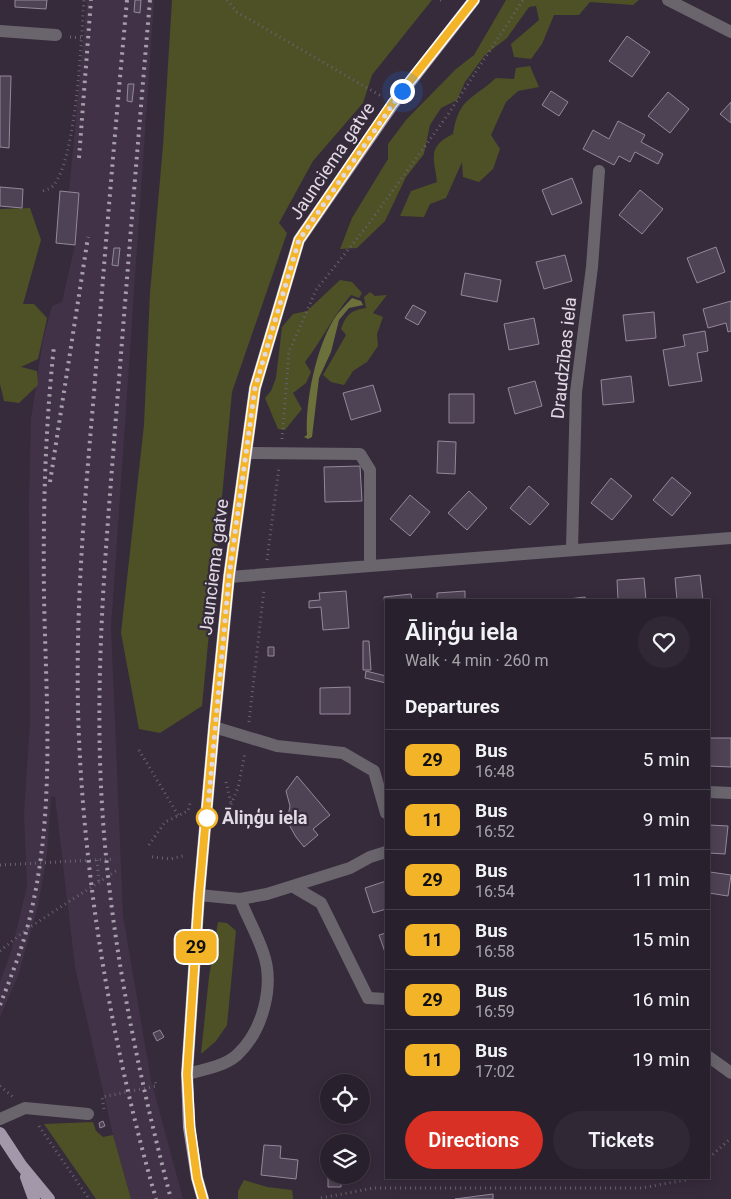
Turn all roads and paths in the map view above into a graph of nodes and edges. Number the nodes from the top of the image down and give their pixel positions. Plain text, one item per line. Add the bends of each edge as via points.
1 (84, 0) edge
2 (227, 0) edge
3 (474, 0) edge
4 (523, 0) edge
5 (668, 0) edge
6 (0, 31) edge
7 (731, 32) edge
8 (56, 35) dead end
9 (392, 104) junction
10 (600, 171) dead end
11 (43, 191) dead end
12 (246, 453) junction
13 (280, 454) junction
14 (731, 538) edge
15 (572, 549) junction
16 (370, 566) junction
17 (265, 574) junction
18 (229, 577) junction
19 (214, 727) junction
20 (248, 737) junction
21 (139, 750) dead end
22 (710, 792) edge
23 (731, 793) edge
24 (229, 810) dead end
25 (385, 810) edge
26 (188, 811) dead end
27 (178, 815) junction
28 (149, 845) dead end
29 (385, 852) edge
30 (186, 855) dead end
31 (152, 858) dead end
32 (115, 859) dead end
33 (97, 860) junction
34 (0, 864) edge
35 (116, 871) dead end
36 (99, 882) junction
37 (292, 886) junction
38 (199, 895) junction
39 (240, 899) junction
40 (0, 951) edge
41 (385, 998) edge
42 (710, 1058) edge
43 (731, 1073) edge
44 (187, 1074) junction
45 (157, 1080) dead end
46 (0, 1086) edge
47 (108, 1095) dead end
48 (25, 1108) junction
49 (88, 1114) dead end
50 (0, 1119) edge
51 (0, 1133) edge
52 (731, 1138) edge
53 (710, 1157) edge
54 (21, 1165) junction
55 (686, 1179) edge
56 (321, 1198) edge
57 (34, 1199) edge
58 (49, 1199) edge
59 (89, 1199) edge
60 (203, 1199) edge

1 - 11 path via 70,145 52,188
2 - 9 path via 237,12 371,88
3 - 9 main road, Jaunciema gatve
4 - 13 path via 447,116 316,290 289,352
5 - 7 street
6 - 8 street
9 - 12 main road, Jaunciema gatve via 299,240 255,388
10 - 15 street, Draudzības iela via 576,392
12 - 13 street
12 - 18 main road, Jaunciema gatve
13 - 16 street via 360,454 370,470
13 - 17 path
14 - 15 street
15 - 16 street
16 - 17 street
17 - 18 street
17 - 20 path
18 - 19 main road, Jaunciema gatve
19 - 20 street
19 - 38 main road, Jaunciema gatve
20 - 24 path via 238,788
20 - 25 street via 277,746 343,753 374,771
21 - 27 path
22 - 23 street
26 - 27 path
27 - 28 path via 165,822
29 - 37 street via 350,868
30 - 31 path via 170,859
32 - 33 path
33 - 34 path
33 - 36 path
35 - 36 path
36 - 40 path via 26,929
37 - 39 street
37 - 41 street via 321,903 368,998
38 - 39 street
38 - 44 main road, Jaunciema gatve
39 - 44 street via 264,953 269,984 264,1010 237,1055 223,1063
42 - 43 street
44 - 60 main road, Jaunciema gatve via 190,1127
45 - 47 path via 156,1086
46 - 48 path
48 - 49 street
48 - 50 street
48 - 59 path
51 - 54 main road
52 - 53 path
54 - 57 main road
54 - 58 main road
55 - 56 path via 642,1188 374,1188

